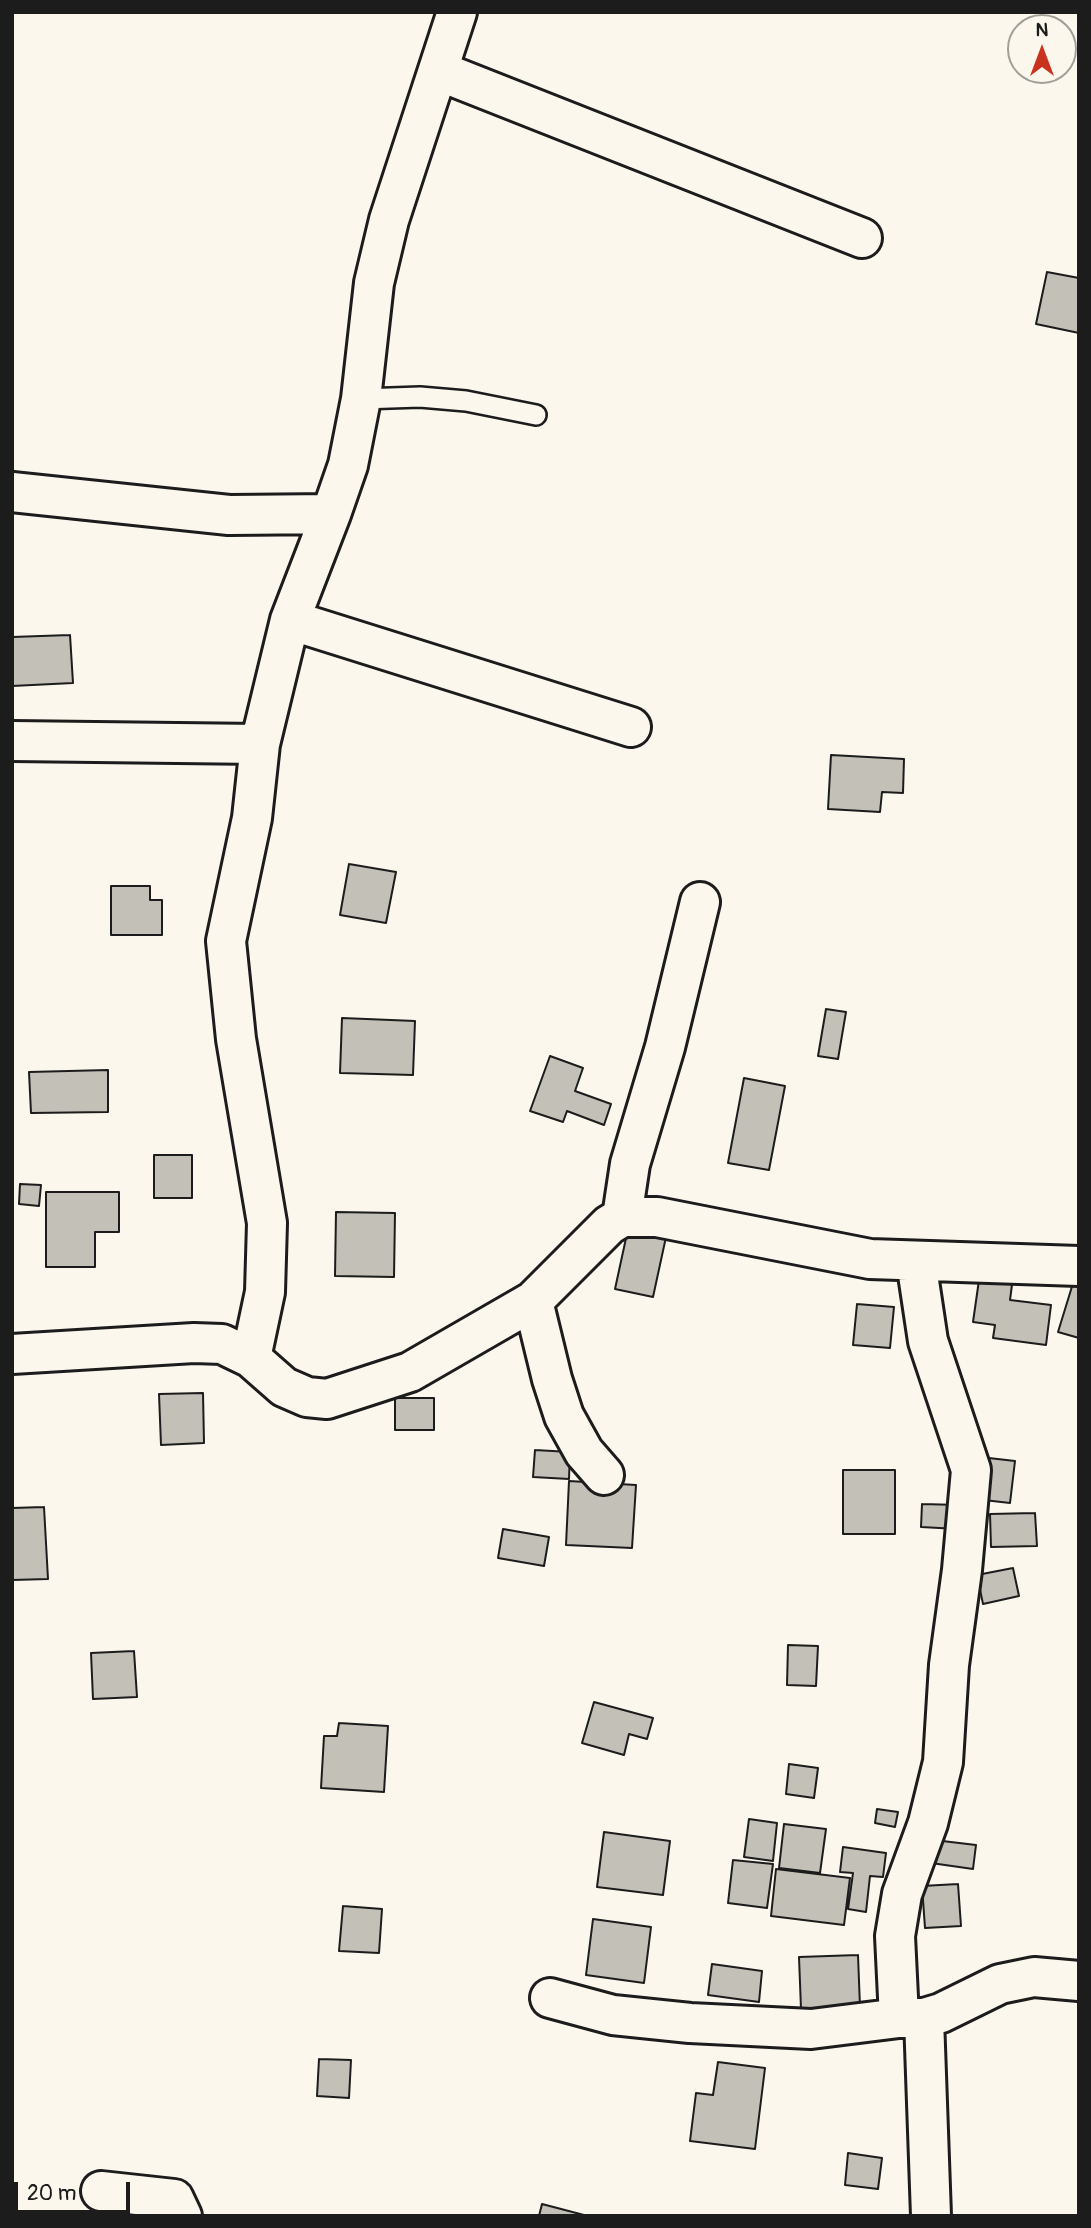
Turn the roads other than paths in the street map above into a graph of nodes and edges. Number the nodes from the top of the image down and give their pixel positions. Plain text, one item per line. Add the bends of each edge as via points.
1 (457, 12) edge
2 (439, 71) junction
3 (862, 238) dead end
4 (361, 399) junction
5 (536, 415) dead end
6 (12, 492) edge
7 (331, 514) junction
8 (290, 620) junction
9 (631, 727) dead end
10 (12, 741) edge
11 (260, 744) junction
12 (700, 902) dead end
13 (622, 1217) junction
14 (916, 1261) junction
15 (1079, 1266) edge
16 (533, 1301) junction
17 (12, 1353) edge
18 (251, 1358) junction
19 (604, 1475) dead end
20 (1079, 1981) edge
21 (550, 1998) dead end
22 (912, 2018) junction
23 (101, 2191) dead end
24 (182, 2216) edge
25 (932, 2216) edge

1 - 2 street
2 - 3 street
2 - 4 street via 393,208 374,283
4 - 5 lane via 466,401
4 - 7 street via 348,465
6 - 7 street via 229,514
7 - 8 street
8 - 9 street
8 - 11 street
10 - 11 street
11 - 18 street via 252,818 226,942 236,1040 267,1223 265,1292
12 - 13 street via 665,1047 630,1164
13 - 14 street via 657,1217 870,1259
13 - 16 street
14 - 15 street
14 - 22 street via 928,1341 971,1469 943,1762 928,1823 902,1894 895,1936
16 - 18 street via 410,1372 327,1399 284,1387
16 - 19 street via 564,1416 583,1452
17 - 18 street via 194,1343 222,1344
20 - 22 street via 1034,1977 1000,1984 941,2013
21 - 22 street via 613,2015 690,2023 811,2029
22 - 25 street
23 - 24 street via 174,2199

